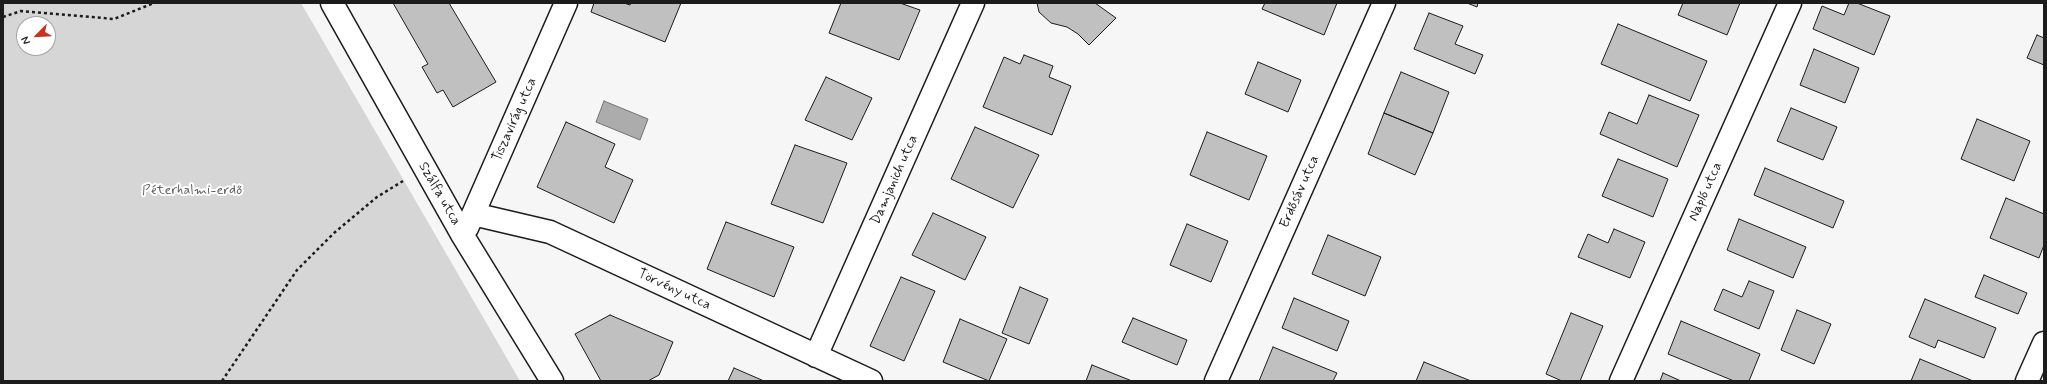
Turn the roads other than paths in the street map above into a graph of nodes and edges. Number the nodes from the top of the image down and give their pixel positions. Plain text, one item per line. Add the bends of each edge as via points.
1 (332, 3) edge
2 (566, 3) edge
3 (973, 3) edge
4 (1384, 3) edge
5 (1790, 3) edge
6 (473, 214) junction
7 (463, 236) junction
8 (2042, 355) edge
9 (816, 356) junction
10 (552, 381) edge
11 (871, 381) edge
12 (1216, 381) edge
13 (1621, 381) edge
14 (2027, 381) edge

1 - 7 street, Szálfa utca
2 - 6 street, Tiszavirág utca
3 - 9 street, Damjanich utca
4 - 12 street, Erdősáv utca
5 - 13 street, Napló utca
6 - 7 street, Tiszavirág utca
6 - 9 street, Törvény utca via 550,232
7 - 10 street, Szálfa utca
8 - 14 street
9 - 11 street, Törvény utca

